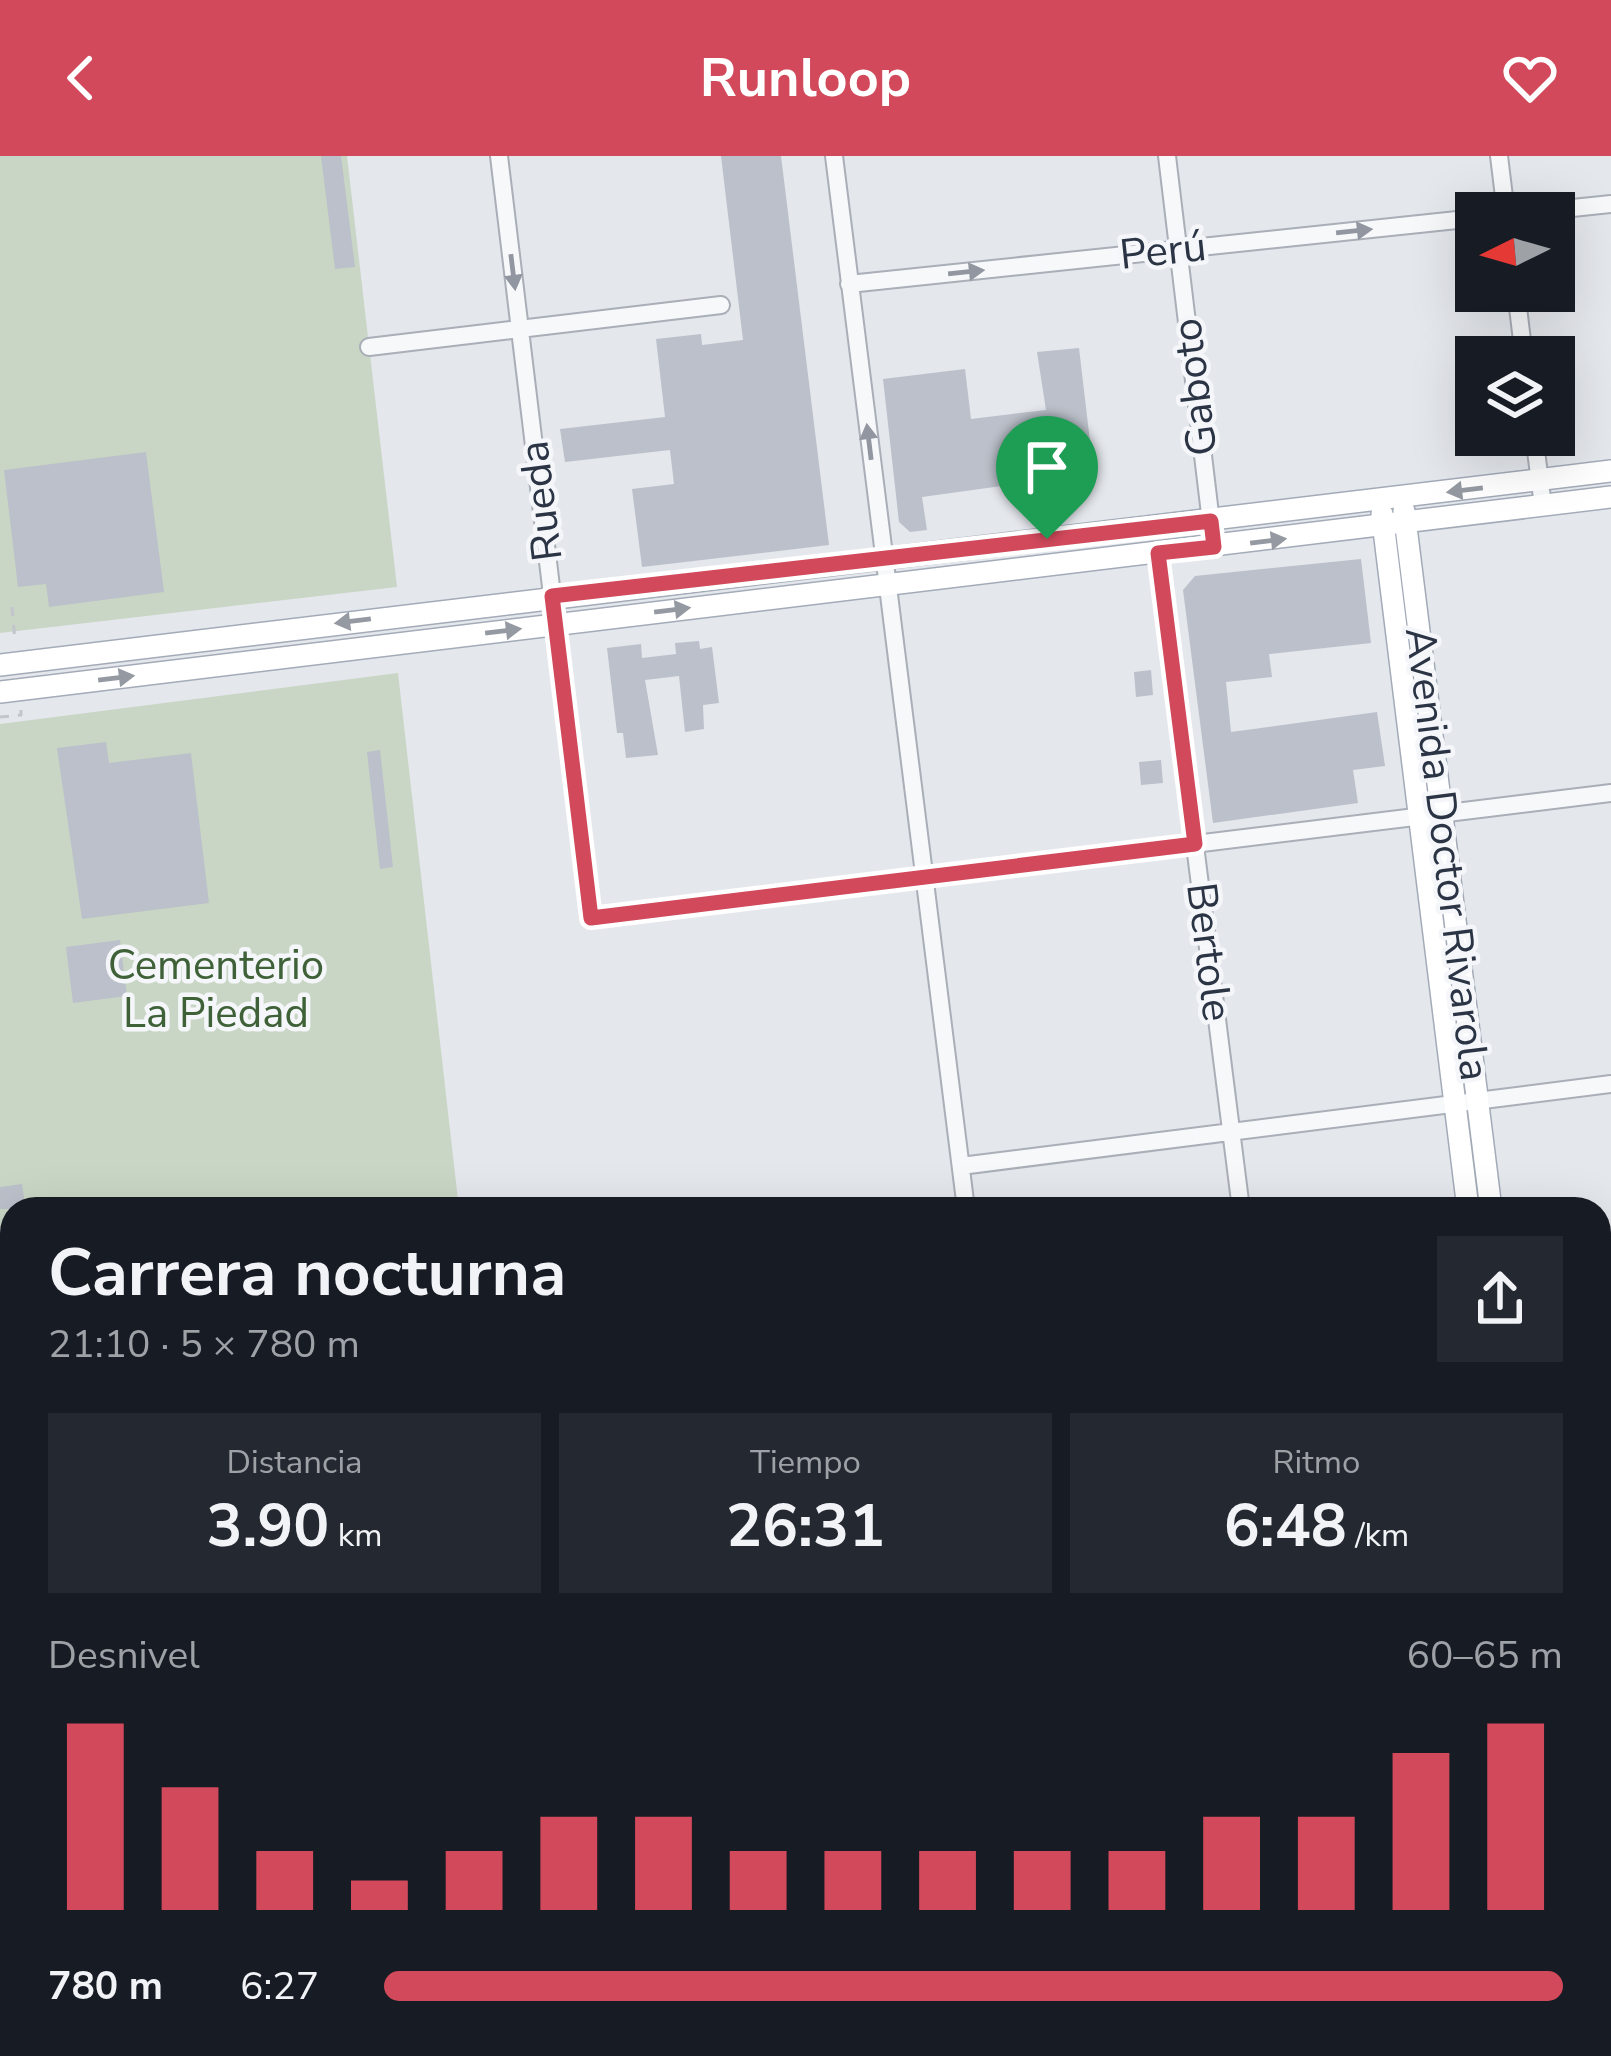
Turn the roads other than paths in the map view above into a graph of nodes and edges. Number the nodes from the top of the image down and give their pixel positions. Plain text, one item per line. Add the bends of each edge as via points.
1 (499, 156) edge
2 (834, 156) edge
3 (1167, 156) edge
4 (1499, 156) edge
5 (1504, 192) edge
6 (1611, 204) edge
7 (1575, 208) edge
8 (1455, 220) edge
9 (1178, 250) junction
10 (850, 284) junction
11 (721, 305) dead end
12 (520, 329) junction
13 (369, 347) dead end
14 (1537, 456) edge
15 (1611, 471) edge
16 (1540, 481) junction
17 (1611, 497) edge
18 (1392, 500) junction
19 (1543, 506) junction
20 (1211, 521) junction
21 (1395, 526) junction
22 (1214, 547) junction
23 (1158, 553) junction
24 (883, 558) junction
25 (886, 585) junction
26 (552, 596) junction
27 (556, 624) junction
28 (0, 665) edge
29 (0, 692) edge
30 (1611, 793) edge
31 (1431, 815) junction
32 (1195, 844) junction
33 (924, 877) junction
34 (1611, 1084) edge
35 (1466, 1102) junction
36 (1232, 1132) junction
37 (961, 1166) junction
38 (965, 1197) edge
39 (1240, 1197) edge
40 (1468, 1197) edge
41 (1488, 1197) edge

1 -> 12 street, Rueda
2 - 10 street
3 - 9 street, Gaboto
4 - 5 street
6 - 7 street
9 -> 8 street, Perú
10 -> 9 street, Perú
9 - 20 street, Gaboto
24 -> 10 street
11 - 12 street
12 - 13 street
12 - 26 street, Rueda
14 - 16 street
15 - 16 main road
16 -> 18 main road
16 - 19 street
17 - 19 main road
18 - 20 main road
18 - 21 main road, Avenida Doctor Rivarola
19 - 21 main road
20 - 22 street, Gaboto
20 - 24 main road
22 -> 21 main road
21 - 31 main road, Avenida Doctor Rivarola
22 - 23 main road
23 - 25 main road
23 - 32 street, Bertole
24 - 25 street
24 - 26 main road
27 -> 25 main road
25 - 33 street
26 - 27 street, Rueda
26 -> 28 main road
29 -> 27 main road
27 - 33 street, Rueda via 591,918
30 - 31 street
31 - 32 street
31 - 35 main road, Avenida Doctor Rivarola
32 - 33 street
32 - 36 street, Bertole
33 - 37 street
34 - 35 street
35 - 36 street
35 - 40 main road, Avenida Doctor Rivarola
35 - 41 main road, Avenida Doctor Rivarola
36 - 37 street
36 - 39 street, Bertole
37 - 38 street

